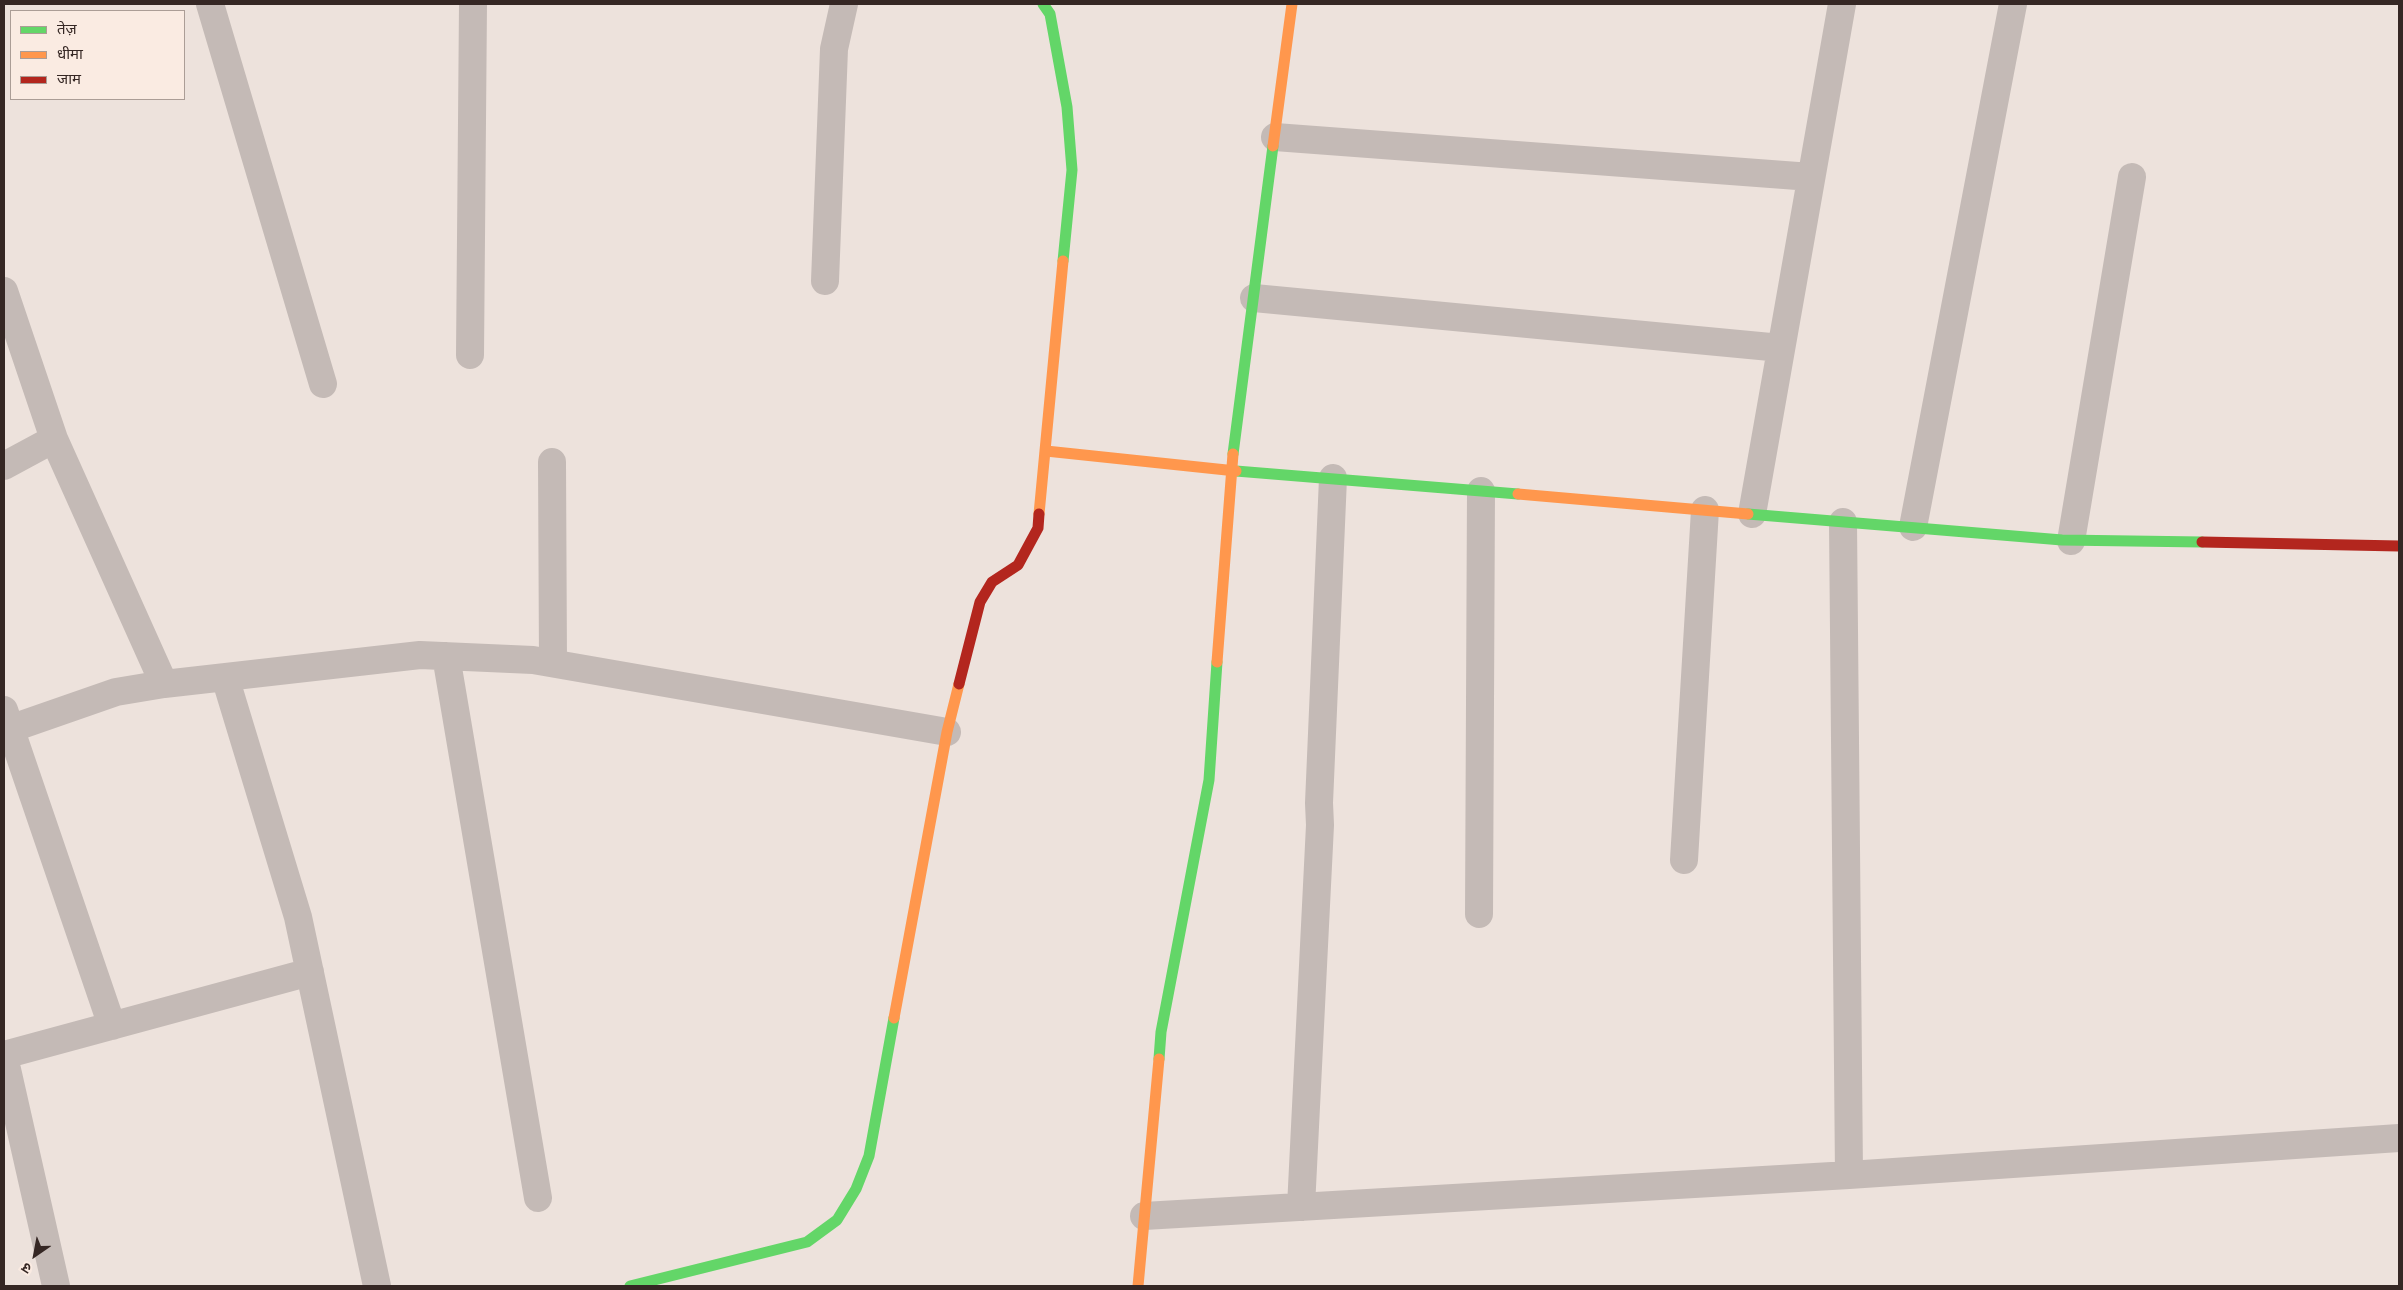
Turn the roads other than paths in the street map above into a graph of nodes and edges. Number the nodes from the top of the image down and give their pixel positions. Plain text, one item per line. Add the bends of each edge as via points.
1 (210, 4) edge
2 (473, 4) edge
3 (844, 4) edge
4 (1043, 4) edge
5 (1292, 4) edge
6 (1842, 4) edge
7 (2013, 4) edge
8 (1275, 136) junction
9 (2132, 177) dead end
10 (1811, 178) junction
11 (825, 281) dead end
12 (4, 290) edge
13 (1254, 298) junction
14 (1781, 348) junction
15 (470, 355) dead end
16 (323, 384) dead end
17 (54, 439) junction
18 (1046, 451) junction
19 (552, 462) dead end
20 (4, 466) edge
21 (1232, 469) junction
22 (1333, 478) junction
23 (1481, 491) junction
24 (1705, 510) junction
25 (1752, 514) junction
26 (1843, 522) junction
27 (1913, 527) junction
28 (2071, 541) junction
29 (2399, 546) edge
30 (446, 656) junction
31 (552, 663) junction
32 (225, 677) junction
33 (164, 684) junction
34 (6, 723) edge
35 (947, 732) junction
36 (1684, 860) dead end
37 (1479, 914) dead end
38 (310, 972) junction
39 (112, 1026) junction
40 (4, 1055) edge
41 (2399, 1138) edge
42 (1849, 1175) junction
43 (538, 1198) dead end
44 (1301, 1207) junction
45 (1144, 1216) junction
46 (56, 1286) edge
47 (377, 1286) edge
48 (630, 1286) edge
49 (1138, 1286) edge

1 - 16 street
2 - 15 street
3 - 11 street via 834,49
4 - 18 street via 1050,14 1067,107 1072,170
5 - 8 street
6 - 10 street
7 - 27 street
8 - 10 street
8 - 13 street
9 - 28 street
10 - 14 street
12 - 17 street
13 - 14 street
13 - 21 street
14 - 25 street
17 - 20 street
17 - 33 street
18 - 21 street
18 - 35 street via 1038,528 1018,565 992,582 980,602
19 - 31 street
21 - 22 street
21 - 45 street via 1209,780 1161,1032
22 - 23 street
22 - 44 street
23 - 24 street
23 - 37 street
24 - 25 street
24 - 36 street
25 - 26 street
26 - 27 street
26 - 42 street
27 - 28 street
28 - 29 street
30 - 31 street
30 - 32 street via 420,655
30 - 43 street
31 - 35 street
32 - 33 street
32 - 38 street via 298,917
33 - 34 street via 116,692
34 - 39 street
35 - 48 street via 869,1156 856,1188 837,1220 807,1242
38 - 39 street
38 - 47 street
39 - 40 street
40 - 46 street
41 - 42 street
42 - 44 street
44 - 45 street
45 - 49 street

